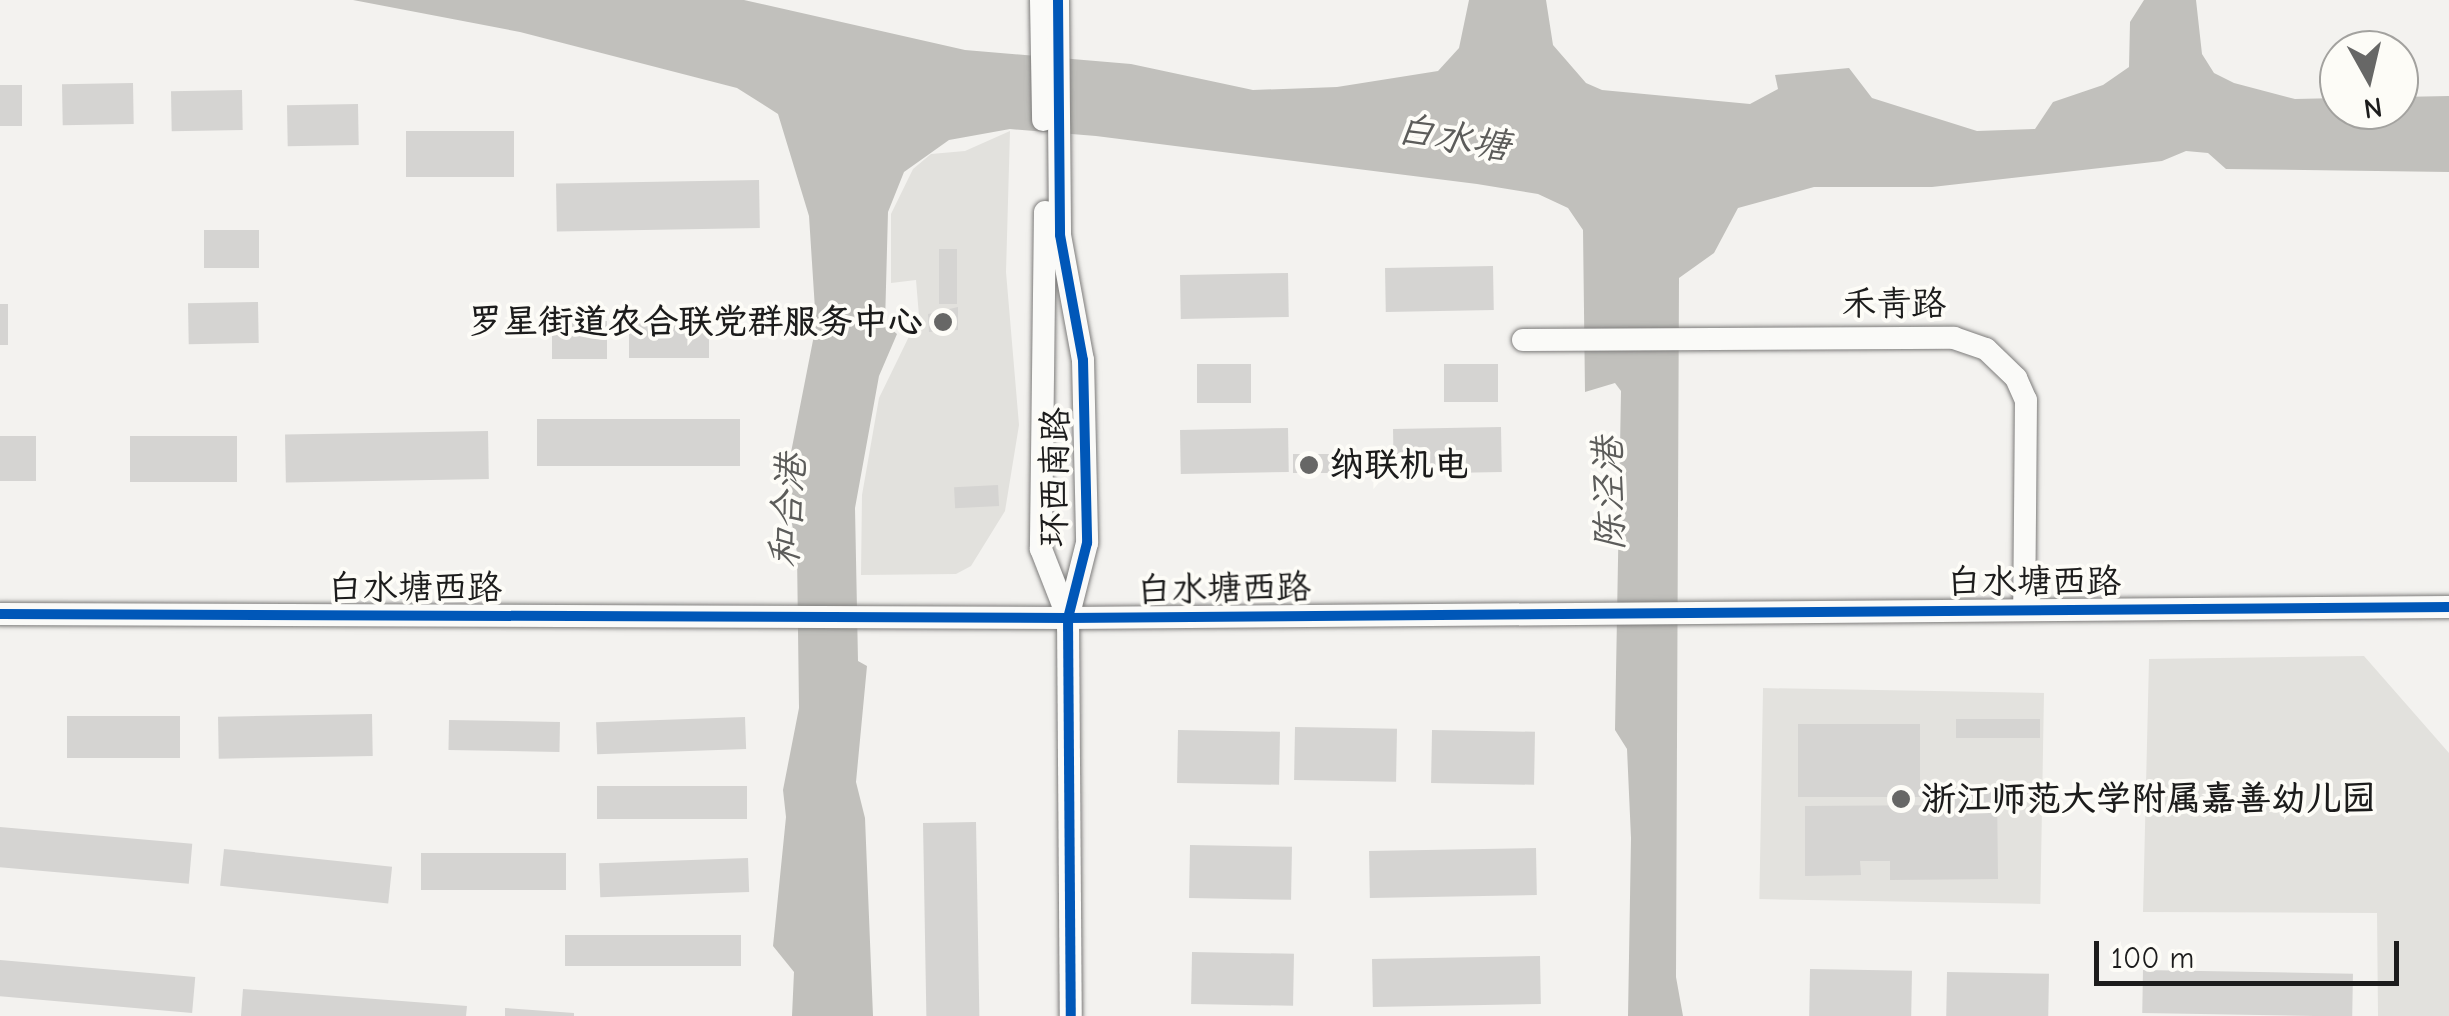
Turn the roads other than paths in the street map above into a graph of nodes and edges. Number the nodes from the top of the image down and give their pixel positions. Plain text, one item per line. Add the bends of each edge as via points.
1 (1041, 0) edge
2 (1058, 0) edge
3 (1053, 234) junction
4 (1523, 340) dead end
5 (2449, 607) edge
6 (2024, 610) junction
7 (0, 614) edge
8 (1068, 618) junction
9 (1071, 1016) edge

1 - 3 street, 环西南路
2 - 3 street, 环西南路
3 - 8 street, 环西南路 via 1041,549
3 - 8 street, 环西南路 via 1084,378 1086,543
4 - 6 street, 禾青路 via 1954,338 2002,362 2026,400
5 - 6 street, 白水塘西路
6 - 8 street, 白水塘西路
7 - 8 street, 白水塘西路
8 - 9 street, 环西南路

